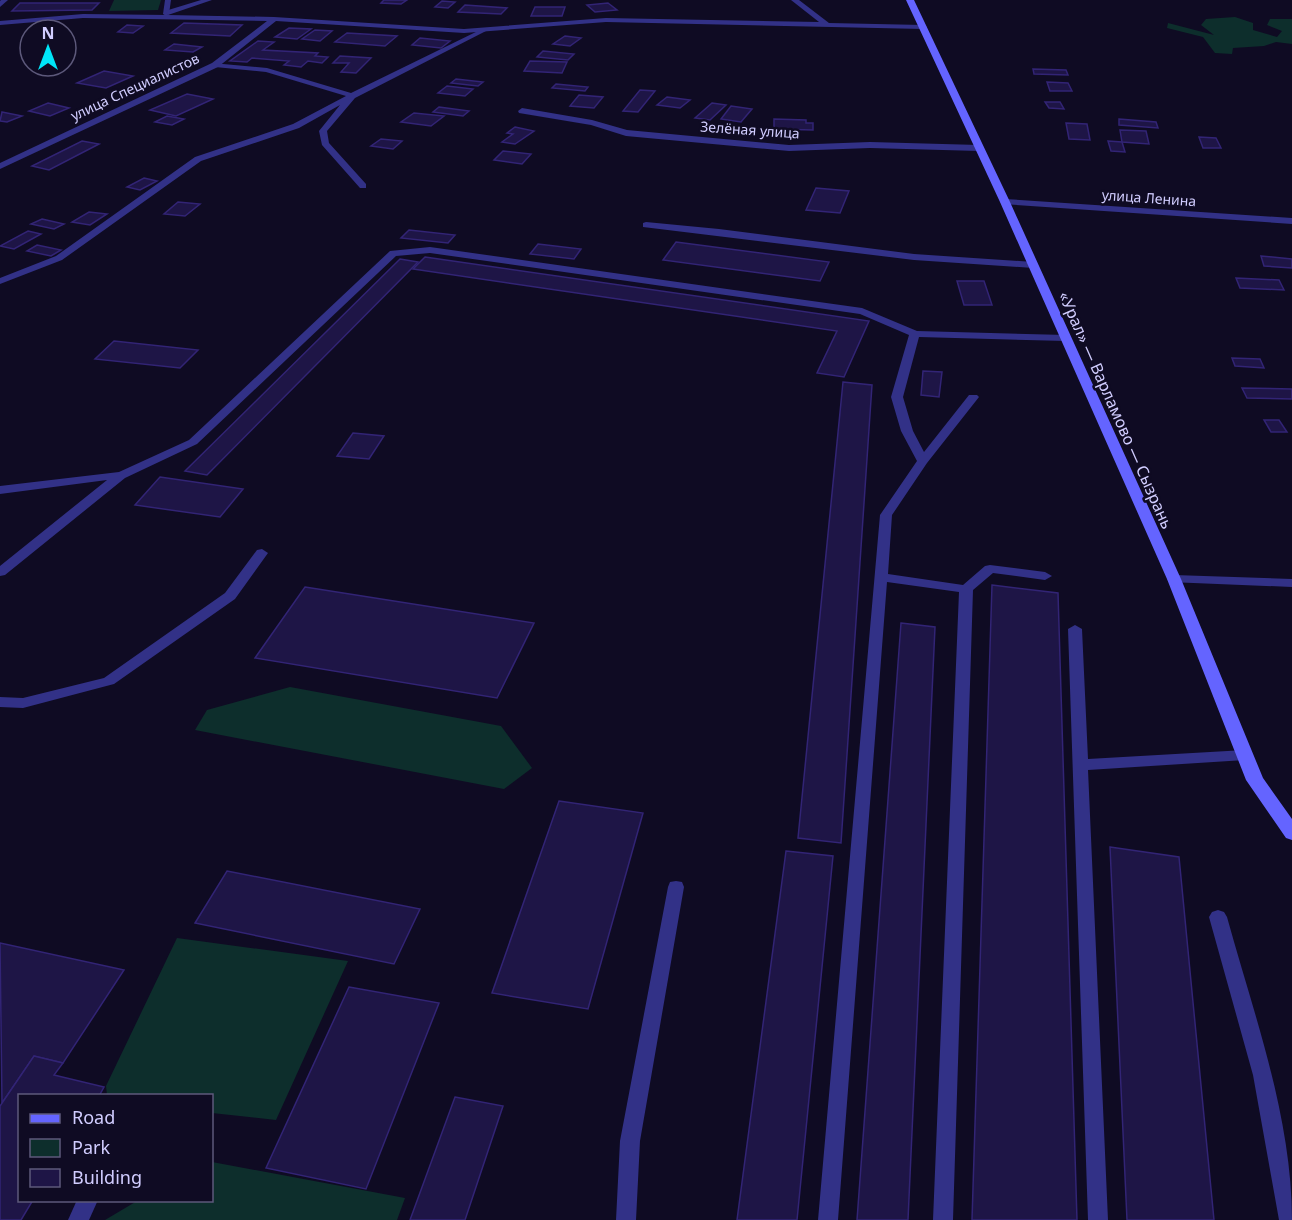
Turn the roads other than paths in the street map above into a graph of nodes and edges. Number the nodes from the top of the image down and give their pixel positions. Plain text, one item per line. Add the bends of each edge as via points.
1 (5, 0) edge
2 (168, 0) edge
3 (208, 0) edge
4 (795, 0) edge
5 (910, 0) edge
6 (0, 5) edge
7 (166, 14) junction
8 (156, 17) junction
9 (274, 20) junction
10 (0, 23) edge
11 (827, 25) junction
12 (923, 27) junction
13 (484, 30) junction
14 (215, 65) junction
15 (352, 96) junction
16 (522, 111) dead end
17 (979, 148) junction
18 (0, 166) edge
19 (363, 186) dead end
20 (1005, 202) junction
21 (1292, 221) edge
22 (646, 225) dead end
23 (1033, 265) junction
24 (0, 282) edge
25 (915, 334) junction
26 (1066, 338) junction
27 (973, 396) dead end
28 (923, 461) junction
29 (122, 475) junction
30 (0, 490) edge
31 (262, 553) dead end
32 (0, 572) edge
33 (1045, 576) dead end
34 (881, 577) junction
35 (1174, 579) junction
36 (1292, 583) edge
37 (966, 589) junction
38 (1075, 629) dead end
39 (0, 702) edge
40 (1245, 755) junction
41 (1079, 765) junction
42 (1292, 833) edge
43 (676, 886) dead end
44 (1218, 917) dead end
45 (87, 1202) edge
46 (78, 1220) edge
47 (626, 1220) edge
48 (828, 1220) edge
49 (943, 1220) edge
50 (1098, 1220) edge
51 (1289, 1220) edge

1 - 6 lane
2 - 7 lane
3 - 7 street
4 - 11 street
5 - 12 main road, «Урал» — Варламово — Сызрань
7 - 8 street
8 - 9 street
8 - 10 street via 83,16
9 - 13 street
9 - 14 street, улица Специалистов
11 - 12 street
11 - 13 street via 606,20
12 - 17 main road, «Урал» — Варламово — Сызрань
13 - 15 lane
14 - 15 lane via 267,70
14 - 18 street, улица Специалистов
15 - 19 lane via 323,130 326,143
15 - 24 lane via 296,126 198,159 59,258
16 - 17 street, Зелёная улица via 626,133 789,148
17 - 20 main road, «Урал» — Варламово — Сызрань
20 - 21 street, улица Ленина
20 - 23 main road, «Урал» — Варламово — Сызрань
22 - 23 lane via 914,256
23 - 26 main road, «Урал» — Варламово — Сызрань
25 - 26 lane
25 - 28 lane via 897,398 907,431
25 - 29 lane via 862,311 430,250 393,253 193,441
26 - 35 main road, «Урал» — Варламово — Сызрань
27 - 28 lane
28 - 34 lane via 886,515
29 - 30 lane
29 - 32 lane
31 - 39 lane via 230,596 110,681 23,703
33 - 37 lane via 990,569
34 - 37 lane
34 - 48 lane
35 - 36 street
35 - 40 main road, «Урал» — Варламово — Сызрань
37 - 49 lane
38 - 41 lane
40 - 41 lane
40 - 42 main road, «Урал» — Варламово — Сызрань via 1255,780
41 - 50 lane
43 - 47 lane via 630,1141
44 - 51 lane via 1262,1075
45 - 46 lane

